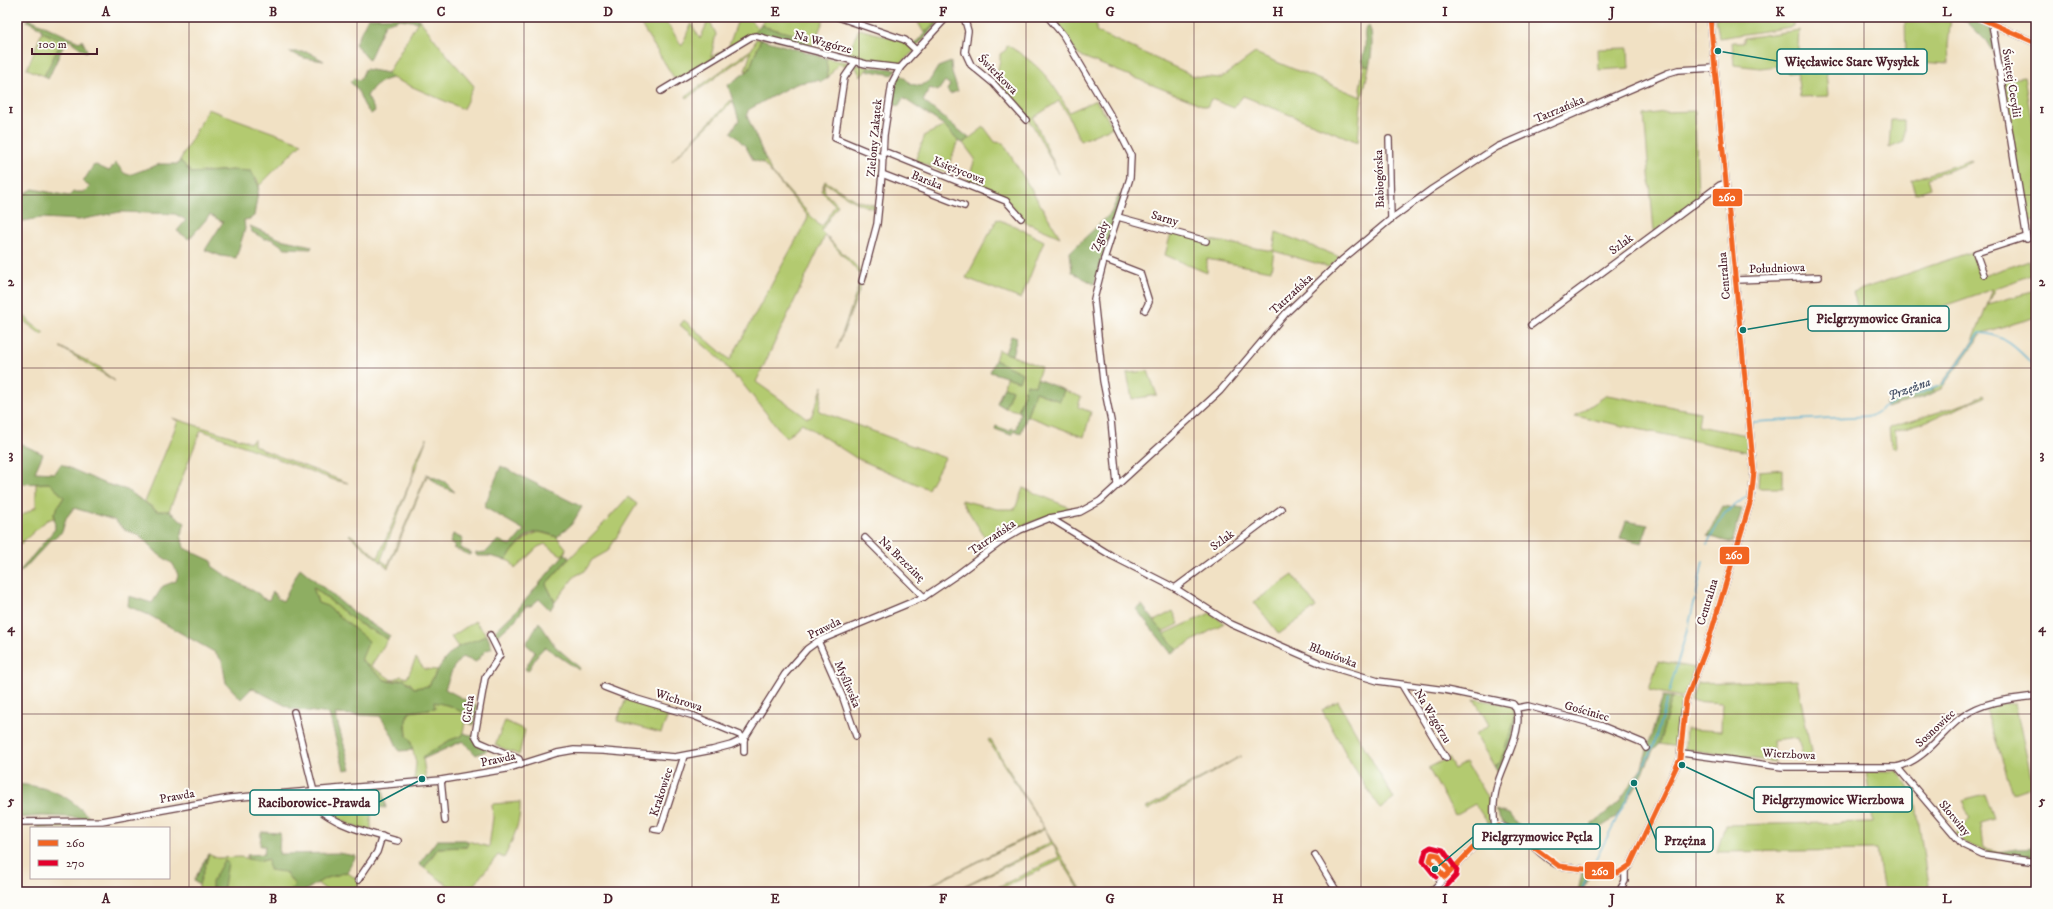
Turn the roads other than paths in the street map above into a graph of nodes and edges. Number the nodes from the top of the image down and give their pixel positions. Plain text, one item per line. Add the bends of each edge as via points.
1 (838, 17) edge
2 (947, 17) edge
3 (964, 17) edge
4 (1048, 17) edge
5 (1710, 17) edge
6 (1977, 17) edge
7 (1992, 24) junction
8 (2036, 43) edge
9 (916, 50) junction
10 (855, 62) junction
11 (900, 68) junction
12 (1715, 68) junction
13 (661, 91) dead end
14 (1026, 120) dead end
15 (1389, 139) dead end
16 (883, 151) junction
17 (883, 158) junction
18 (882, 174) junction
19 (1726, 183) junction
20 (964, 206) dead end
21 (1118, 217) junction
22 (1021, 218) dead end
23 (1391, 219) junction
24 (1206, 241) dead end
25 (1104, 259) junction
26 (1984, 275) dead end
27 (1819, 277) dead end
28 (1736, 280) junction
29 (862, 281) dead end
30 (1145, 310) dead end
31 (1531, 325) dead end
32 (1117, 484) junction
33 (1281, 509) dead end
34 (1050, 518) junction
35 (865, 538) dead end
36 (1175, 588) junction
37 (924, 597) junction
38 (490, 635) dead end
39 (818, 641) junction
40 (1402, 685) junction
41 (604, 687) dead end
42 (2036, 696) edge
43 (1517, 708) junction
44 (294, 712) dead end
45 (856, 736) dead end
46 (744, 739) junction
47 (1646, 748) dead end
48 (744, 752) dead end
49 (1682, 753) junction
50 (684, 756) junction
51 (1446, 758) dead end
52 (521, 765) junction
53 (1897, 767) junction
54 (441, 780) junction
55 (314, 792) junction
56 (306, 793) junction
57 (17, 822) edge
58 (445, 822) dead end
59 (1495, 827) junction
60 (654, 829) dead end
61 (382, 836) junction
62 (398, 840) dead end
63 (1315, 855) dead end
64 (2036, 862) edge
65 (1625, 870) junction
66 (358, 880) dead end
67 (1337, 892) edge
68 (1431, 892) edge
69 (1619, 892) edge

1 - 9 street via 905,40
2 - 9 street, Zielony Zakątek
3 - 14 street, Świerkowa via 968,31 965,52 971,65 994,84
4 - 21 street, Zgody via 1063,35 1115,123 1130,155 1130,178
5 - 12 street, Centralna
6 - 7 street
7 - 8 street
7 - 26 street, Świętej Cecylii via 2027,238 1976,253
9 - 11 street, Zielony Zakątek
10 - 11 street, Na Wzgórze
10 - 13 street, Na Wzgórze via 756,36
10 - 17 street via 844,78 835,138
11 - 16 street, Zielony Zakątek via 894,76 889,92
12 - 19 street, Centralna
12 - 23 street, Tatrzańska via 1668,73 1497,147
15 - 23 street, Babiogórska
16 - 17 street, Zielony Zakątek
16 - 22 street, Księżycowa via 1006,201
17 - 18 street, Zielony Zakątek
18 - 20 street, Barska
18 - 29 street, Zielony Zakątek via 877,224
19 - 28 street, Centralna
19 - 31 street, Szlak
21 - 24 street, Sarny
21 - 25 street, Zgody
23 - 32 street, Tatrzańska via 1343,259 1286,313 1220,391 1181,429
25 - 30 street via 1140,273 1149,302
25 - 32 street, Zgody via 1094,299
27 - 28 street, Południowa
28 - 49 street, Centralna via 1754,472 1753,488 1706,649 1686,700
32 - 34 street, Tatrzańska via 1088,510
33 - 36 street, Szlak
34 - 36 street, Błoniówka via 1112,556
34 - 37 street, Tatrzańska via 1006,538
35 - 37 street, Na Brzezinę
36 - 40 street, Błoniówka via 1250,634 1344,672
37 - 39 street, Prawda
38 - 52 street, Cicha via 500,655 485,678 475,735 479,742 518,759
39 - 45 street, Myśliwska via 843,698
39 - 46 street, Prawda via 802,653 785,674
40 - 43 street, Błoniówka via 1445,690 1506,702
40 - 51 street, Na Wzgórzu
41 - 46 street, Wichrowa via 694,716
42 - 53 street, Sosnowiec via 1995,702 1975,709 1953,724 1921,756 1911,763
43 - 47 street, Gościniec via 1528,706 1602,726 1637,740
43 - 59 street via 1519,714 1513,742 1497,785 1493,807
44 - 55 street
46 - 48 street
46 - 50 street, Prawda via 731,745
49 - 53 street, Wierzbowa via 1782,767
49 - 65 street, Centralna via 1634,858
50 - 52 street, Prawda via 574,750
50 - 60 street, Krakowiec via 660,830
52 - 54 street, Prawda
53 - 64 street, Słotwiny via 1963,845 1982,854
54 - 55 street, Prawda
54 - 58 street
55 - 56 street, Prawda
56 - 57 street, Prawda via 209,801 102,821
56 - 61 street via 312,802 334,820
59 - 65 street via 1504,827 1515,833 1559,866 1618,873
59 - 68 street
61 - 62 street
61 - 66 street via 377,852
63 - 67 street
65 - 69 street via 1625,880

